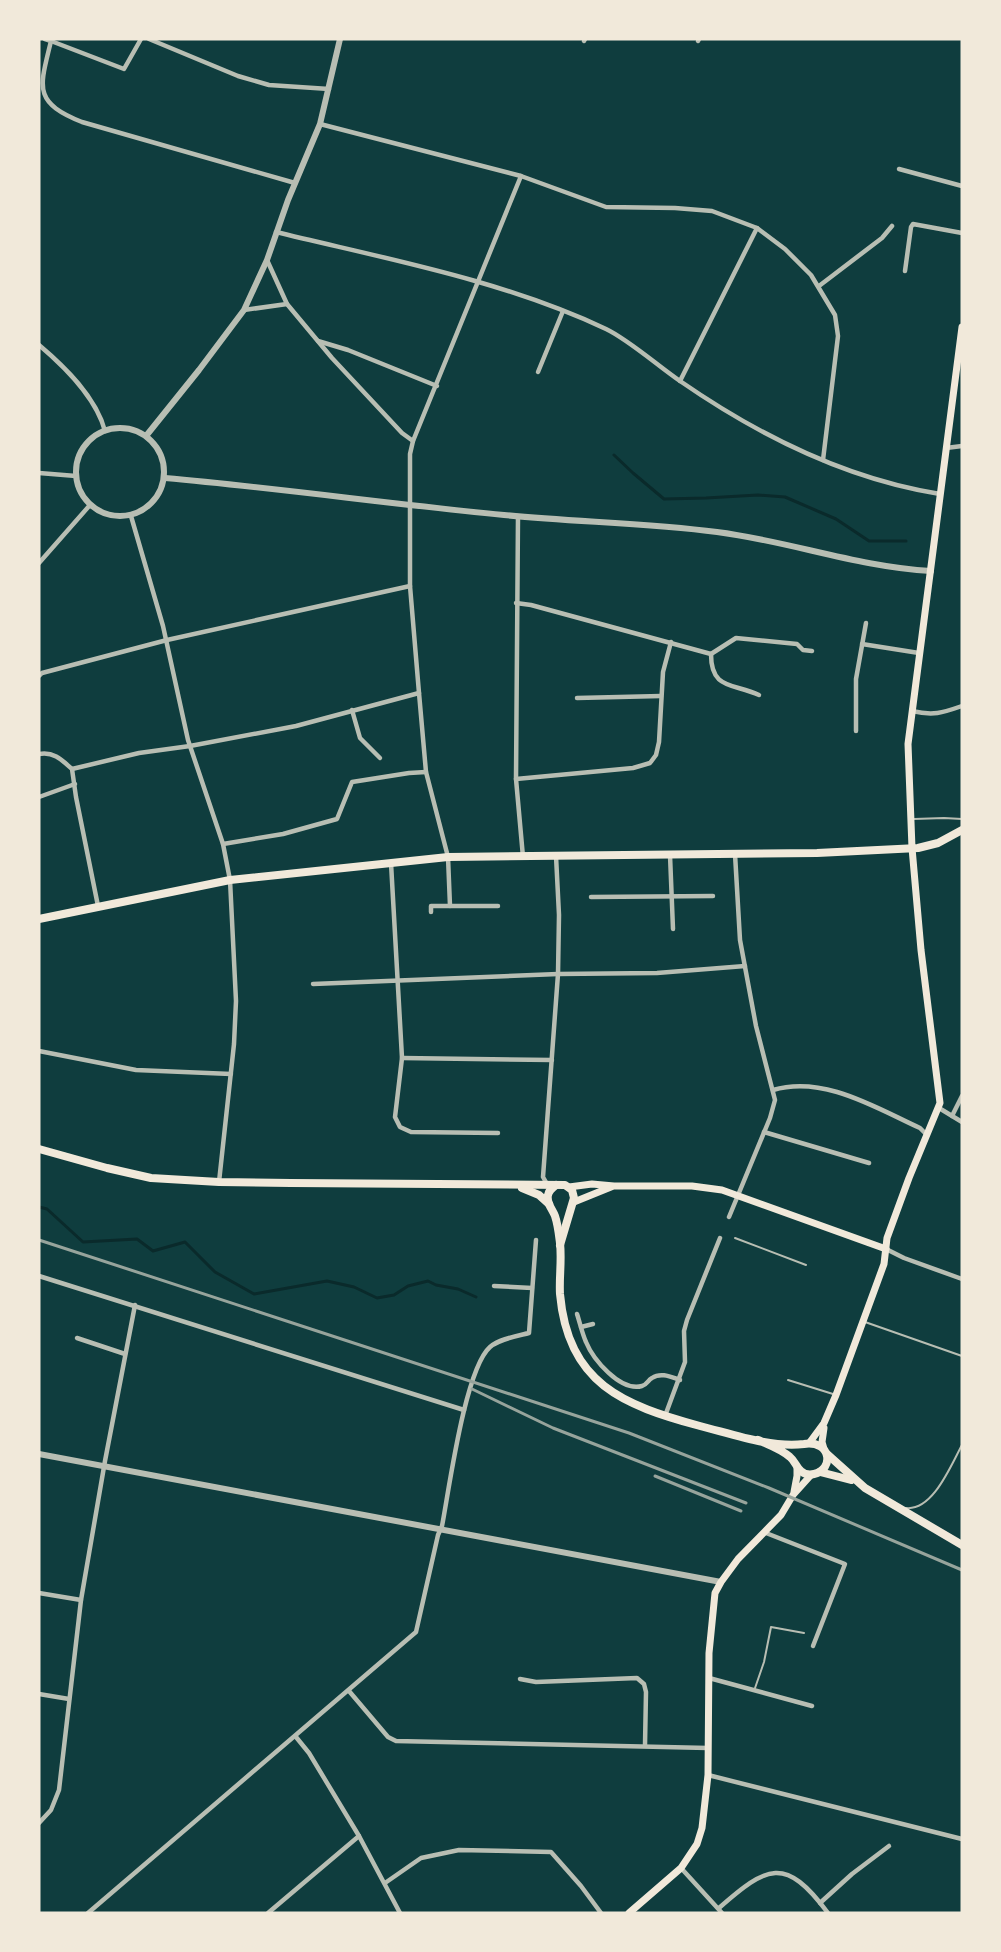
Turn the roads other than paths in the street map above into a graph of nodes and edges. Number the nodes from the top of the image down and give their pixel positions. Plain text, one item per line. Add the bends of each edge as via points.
1 (141, 39) edge
2 (149, 39) edge
3 (340, 39) edge
4 (48, 40) edge
5 (329, 89) junction
6 (320, 124) junction
7 (899, 169) dead end
8 (521, 176) junction
9 (295, 183) junction
10 (962, 186) edge
11 (892, 226) dead end
12 (757, 228) junction
13 (276, 232) junction
14 (962, 233) edge
15 (267, 260) junction
16 (905, 271) dead end
17 (478, 282) junction
18 (819, 286) junction
19 (287, 304) junction
20 (244, 310) junction
21 (563, 311) junction
22 (962, 327) edge
23 (318, 342) junction
24 (39, 345) edge
25 (960, 353) edge
26 (538, 372) dead end
27 (680, 381) junction
28 (437, 386) junction
29 (105, 431) junction
30 (146, 436) junction
31 (413, 441) junction
32 (962, 446) edge
33 (946, 448) junction
34 (823, 460) junction
35 (39, 473) edge
36 (76, 476) junction
37 (165, 478) junction
38 (939, 494) junction
39 (410, 504) junction
40 (90, 505) junction
41 (131, 516) junction
42 (518, 516) junction
43 (39, 563) edge
44 (931, 571) junction
45 (410, 586) junction
46 (516, 603) junction
47 (866, 623) dead end
48 (166, 640) junction
49 (671, 642) junction
50 (862, 644) junction
51 (813, 651) dead end
52 (919, 653) junction
53 (711, 654) junction
54 (39, 676) edge
55 (418, 693) junction
56 (759, 695) dead end
57 (661, 696) junction
58 (577, 698) dead end
59 (962, 706) edge
60 (352, 710) junction
61 (911, 711) junction
62 (856, 731) dead end
63 (190, 746) junction
64 (39, 754) edge
65 (380, 758) dead end
66 (72, 769) junction
67 (426, 772) junction
68 (516, 779) junction
69 (75, 784) junction
70 (39, 797) edge
71 (962, 819) edge
72 (911, 820) junction
73 (962, 830) edge
74 (223, 844) junction
75 (912, 848) junction
76 (735, 854) junction
77 (670, 855) junction
78 (556, 856) junction
79 (448, 857) junction
80 (523, 857) junction
81 (392, 863) junction
82 (230, 880) junction
83 (672, 896) junction
84 (713, 896) dead end
85 (591, 897) dead end
86 (98, 906) junction
87 (450, 906) junction
88 (498, 906) dead end
89 (430, 912) dead end
90 (39, 919) edge
91 (673, 929) dead end
92 (744, 966) junction
93 (558, 974) junction
94 (397, 981) junction
95 (313, 984) dead end
96 (39, 1051) edge
97 (402, 1058) junction
98 (552, 1060) junction
99 (231, 1074) junction
100 (773, 1090) junction
101 (962, 1096) edge
102 (939, 1108) junction
103 (952, 1116) junction
104 (962, 1122) edge
105 (764, 1132) junction
106 (498, 1133) dead end
107 (927, 1134) junction
108 (39, 1149) edge
109 (869, 1163) dead end
110 (219, 1182) junction
111 (553, 1185) junction
112 (518, 1186) junction
113 (614, 1186) junction
114 (569, 1187) junction
115 (737, 1195) junction
116 (573, 1204) junction
117 (551, 1206) junction
118 (729, 1217) dead end
119 (720, 1238) dead end
120 (735, 1238) dead end
121 (536, 1240) dead end
122 (560, 1245) junction
123 (886, 1249) junction
124 (806, 1264) dead end
125 (39, 1276) edge
126 (962, 1279) edge
127 (494, 1286) dead end
128 (532, 1288) junction
129 (135, 1305) junction
130 (577, 1314) dead end
131 (863, 1322) junction
132 (593, 1324) dead end
133 (581, 1327) junction
134 (77, 1338) dead end
135 (125, 1354) junction
136 (962, 1356) edge
137 (680, 1380) junction
138 (788, 1380) dead end
139 (836, 1395) junction
140 (464, 1410) junction
141 (665, 1416) junction
142 (824, 1423) junction
143 (758, 1440) junction
144 (807, 1443) junction
145 (962, 1445) edge
146 (825, 1451) junction
147 (39, 1454) edge
148 (796, 1464) junction
149 (104, 1466) junction
150 (820, 1472) junction
151 (810, 1475) junction
152 (858, 1483) junction
153 (793, 1495) junction
154 (895, 1506) junction
155 (440, 1530) junction
156 (766, 1533) junction
157 (962, 1545) edge
158 (721, 1582) junction
159 (39, 1593) edge
160 (81, 1600) junction
161 (804, 1633) dead end
162 (813, 1646) dead end
163 (709, 1678) junction
164 (520, 1679) dead end
165 (754, 1690) junction
166 (349, 1691) junction
167 (39, 1694) edge
168 (69, 1699) junction
169 (812, 1706) dead end
170 (296, 1737) junction
171 (645, 1745) junction
172 (708, 1748) junction
173 (708, 1775) junction
174 (39, 1822) edge
175 (359, 1836) junction
176 (962, 1839) edge
177 (889, 1845) dead end
178 (681, 1868) junction
179 (386, 1883) junction
180 (820, 1903) junction
181 (720, 1911) edge
182 (88, 1913) edge
183 (268, 1913) edge
184 (400, 1913) edge
185 (601, 1913) edge
186 (629, 1913) edge
187 (828, 1913) edge

1 - 4 street via 124,69
2 - 5 street via 269,85
3 - 5 street
4 - 9 street via 43,89 45,98 62,114
5 - 6 street
6 - 8 street
6 - 9 street
7 - 10 street
8 - 12 street via 606,207 712,211
8 - 17 street
9 - 13 street
11 - 18 street
12 - 18 street via 785,249
12 - 27 street
13 - 15 street
13 - 17 street
14 - 16 street via 914,224
15 - 19 street
15 - 20 street
17 - 21 street
17 - 28 street
18 - 34 street via 835,315 838,336
19 - 20 street
19 - 23 street
20 - 30 street
21 - 26 street
21 - 27 street via 609,330
22 - 25 main road
23 - 28 street
23 - 31 street
24 - 29 street via 86,394 102,417
25 - 33 main road
27 - 34 street via 764,434
28 - 31 street
29 - 30 street via 123,428
29 - 36 street via 84,446
30 - 37 street via 162,458
31 - 39 street
32 - 33 street
33 - 38 main road
34 - 38 street via 884,483
35 - 36 street
36 - 40 street
37 - 39 street
37 - 41 street via 153,503
38 - 44 main road
39 - 42 street
39 - 45 street
40 - 41 street via 104,513
40 - 43 street
41 - 48 street
42 - 44 street via 719,532 887,567
42 - 46 street
44 - 52 main road
45 - 48 street
45 - 55 street
46 - 49 street
46 - 68 street
47 - 50 street
48 - 54 street
48 - 63 street
49 - 53 street
49 - 57 street
50 - 52 street
50 - 62 street via 856,679
51 - 53 street via 803,650 797,644 736,638
52 - 61 main road
53 - 56 street via 711,667 717,679
55 - 60 street
55 - 67 street
57 - 58 street
57 - 68 street via 659,742 651,763
59 - 61 street via 938,714
60 - 63 street via 296,726
60 - 65 street via 360,738
61 - 72 main road
63 - 66 street
63 - 74 street
64 - 66 street via 59,757
66 - 69 street
67 - 74 street via 352,782 337,819 283,834
67 - 79 street
68 - 80 street
69 - 70 street
69 - 86 street
71 - 72 lane
72 - 75 main road
73 - 75 main road via 938,843
74 - 82 street
75 - 76 main road
75 - 102 main road
76 - 77 main road
76 - 92 street
77 - 78 main road
77 - 83 street
78 - 80 main road
78 - 93 street
79 - 80 main road
79 - 81 main road
79 - 87 street
81 - 82 main road
81 - 94 street
82 - 86 main road
82 - 99 street via 236,1001
83 - 84 street
83 - 85 street
83 - 91 street
86 - 90 main road
87 - 88 street
87 - 89 street via 431,906
92 - 93 street via 657,973
92 - 100 street
93 - 94 street
93 - 98 street
94 - 95 street
94 - 97 street
96 - 99 street via 136,1070
97 - 98 street
97 - 106 street via 395,1117 400,1128 411,1132
98 - 111 street via 543,1177
99 - 110 street
100 - 105 street via 774,1108
100 - 107 street via 800,1086 832,1090
101 - 103 street
102 - 103 street
102 - 107 main road
103 - 104 street
105 - 109 street
105 - 115 street
107 - 123 main road
108 - 110 main road via 151,1178
110 - 112 main road
111 - 112 main road
111 - 114 main road
111 - 117 main road via 548,1195
112 - 117 main road
113 - 114 main road
113 - 115 main road via 700,1186
113 - 116 main road
114 - 116 main road via 574,1194
115 - 118 street
115 - 123 main road
116 - 117 main road via 560,1211
116 - 122 main road
117 - 122 main road
119 - 137 street via 687,1320 686,1357
120 - 124 lane
121 - 128 street
122 - 141 main road via 562,1306 581,1360 617,1396
123 - 126 street
123 - 131 main road
125 - 129 street
127 - 128 street
128 - 140 street via 529,1333 492,1345 484,1353
129 - 135 street
129 - 140 street
130 - 133 street
131 - 136 lane
131 - 139 main road
132 - 133 street
133 - 137 street via 593,1354 617,1380 638,1387 664,1374
134 - 135 street
135 - 149 street
137 - 141 street
138 - 139 lane
139 - 142 main road
140 - 155 street
141 - 143 main road
142 - 144 main road
142 - 146 main road
143 - 144 main road
143 - 148 main road via 778,1449
144 - 146 main road via 816,1443
144 - 148 main road via 797,1451
145 - 154 lane via 924,1505 912,1509
146 - 150 main road via 826,1464
146 - 152 main road
147 - 149 street
148 - 151 main road
148 - 153 main road via 798,1476
149 - 155 street
149 - 160 street
150 - 151 main road
150 - 152 main road
151 - 153 main road
152 - 154 main road
153 - 156 main road
154 - 157 main road
155 - 158 street
155 - 166 street via 418,1629
156 - 158 main road via 748,1548
156 - 162 street via 845,1564
158 - 163 main road via 712,1605
159 - 160 street
160 - 168 street
161 - 165 lane via 771,1627
163 - 165 street
163 - 172 main road
164 - 171 street via 536,1682 638,1678 646,1692
165 - 169 street
166 - 170 street
166 - 171 street via 388,1737 396,1741
167 - 168 street
168 - 174 street via 59,1790 51,1810
170 - 175 street
170 - 182 street
171 - 172 street
172 - 173 main road
173 - 176 street
173 - 178 main road via 702,1828 697,1844
175 - 179 street
175 - 183 street
177 - 180 street
178 - 181 street
178 - 186 main road
179 - 184 street
179 - 185 street via 422,1858 459,1850 551,1852
180 - 181 street via 798,1879 778,1872 748,1883
180 - 187 street

